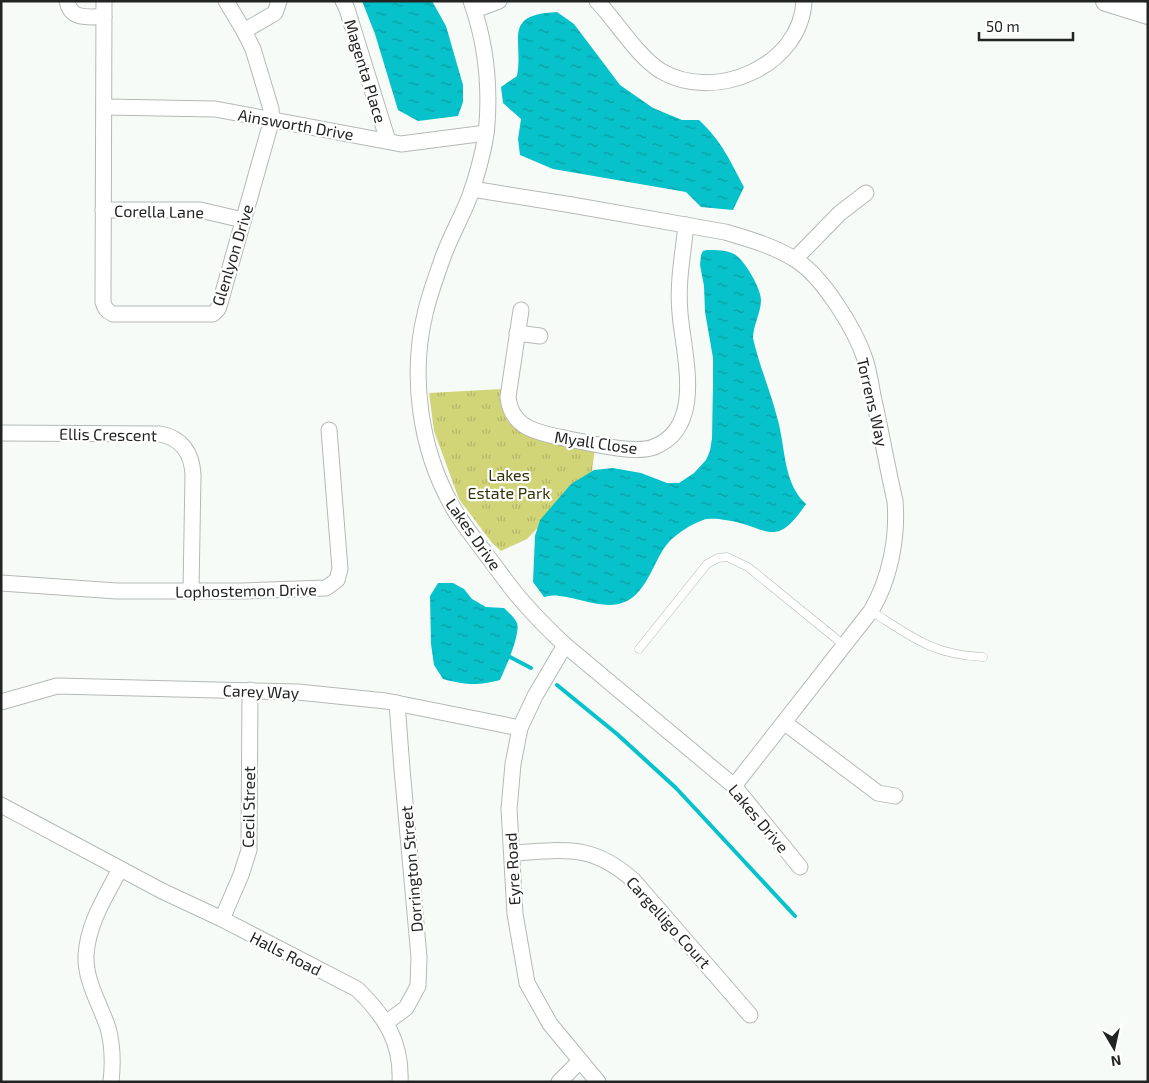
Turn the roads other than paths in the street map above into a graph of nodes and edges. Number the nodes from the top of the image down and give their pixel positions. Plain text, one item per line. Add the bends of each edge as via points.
1 (66, 1) edge
2 (104, 1) edge
3 (226, 1) edge
4 (279, 1) edge
5 (343, 1) edge
6 (499, 1) edge
7 (597, 1) edge
8 (804, 1) edge
9 (1106, 1) edge
10 (473, 6) edge
11 (1148, 14) edge
12 (104, 17) junction
13 (244, 31) junction
14 (105, 107) junction
15 (272, 119) junction
16 (486, 133) junction
17 (388, 141) junction
18 (472, 189) junction
19 (866, 193) dead end
20 (103, 210) junction
21 (243, 220) junction
22 (686, 226) junction
23 (795, 259) junction
24 (521, 310) dead end
25 (517, 333) junction
26 (540, 336) dead end
27 (329, 430) dead end
28 (1, 433) edge
29 (1, 583) edge
30 (191, 591) junction
31 (871, 611) junction
32 (565, 645) junction
33 (845, 646) junction
34 (640, 649) dead end
35 (983, 657) dead end
36 (250, 690) junction
37 (1, 702) edge
38 (398, 703) junction
39 (785, 723) junction
40 (520, 728) junction
41 (734, 786) junction
42 (896, 796) dead end
43 (1, 805) edge
44 (512, 853) junction
45 (800, 867) dead end
46 (120, 869) junction
47 (222, 920) junction
48 (750, 1015) dead end
49 (387, 1022) junction
50 (580, 1061) junction
51 (111, 1082) edge
52 (400, 1082) edge
53 (559, 1082) edge
54 (598, 1082) edge

1 - 12 street via 68,10 76,16
2 - 12 street, Glenlyon Drive
3 - 13 street, Glenlyon Drive
4 - 13 street via 275,12
5 - 17 street, Magenta Place
6 - 10 street
7 - 8 street via 653,65 683,80 712,82 743,76 775,57 798,31
9 - 11 street
10 - 16 street, Lakes Drive via 487,73
12 - 14 street, Glenlyon Drive
13 - 15 street, Glenlyon Drive via 255,57
14 - 15 street, Ainsworth Drive via 215,109
14 - 20 street, Glenlyon Drive
15 - 17 street, Ainsworth Drive
15 - 21 street, Glenlyon Drive
16 - 17 street, Ainsworth Drive via 401,144
16 - 18 street, Lakes Drive
18 - 22 street, Torrens Way
18 - 32 street, Lakes Drive via 442,258 425,314 418,355 424,429 444,490 460,519 522,601
19 - 23 street via 830,222
20 - 21 street, Corella Lane via 200,210
20 - 21 street, Glenlyon Drive via 103,302 107,312 114,314 213,314 218,310
22 - 23 street, Torrens Way via 749,239
22 - 25 street, Myall Close via 679,312 687,367 687,398 684,415 669,438 643,450 542,433 517,421 509,408 508,397
23 - 31 street, Torrens Way via 811,272 842,311 865,358 884,445 897,520 889,568
24 - 25 street, Myall Close
25 - 26 street
27 - 30 street, Lophostemon Drive via 340,569 337,580 322,588
28 - 30 street, Ellis Crescent via 160,434 181,442 191,458 194,475
29 - 30 street, Lophostemon Drive via 117,591
31 - 33 street, Torrens Way
31 - 35 lane via 923,644 943,652
32 - 40 street, Eyre Road
32 - 41 street, Lakes Drive
33 - 34 lane via 748,567 727,557 707,564
33 - 39 street, Torrens Way
36 - 37 street, Carey Way via 57,686
36 - 38 street, Carey Way
36 - 47 street, Cecil Street via 249,850
38 - 40 street, Carey Way
38 - 49 street, Dorrington Street via 419,957 418,986 406,1008
39 - 41 street, Torrens Way
39 - 42 street via 873,790
40 - 44 street, Eyre Road via 509,809
41 - 45 street, Lakes Drive
43 - 46 street, Halls Road
44 - 48 street, Cargelligo Court via 580,850 618,867 634,881
44 - 50 street, Eyre Road via 515,914 527,983 550,1024
46 - 47 street, Halls Road
46 - 51 street via 92,924 86,954 89,979 112,1046
47 - 49 street, Halls Road via 357,989
49 - 52 street, Halls Road via 398,1051
50 - 53 street
50 - 54 street, Eyre Road

